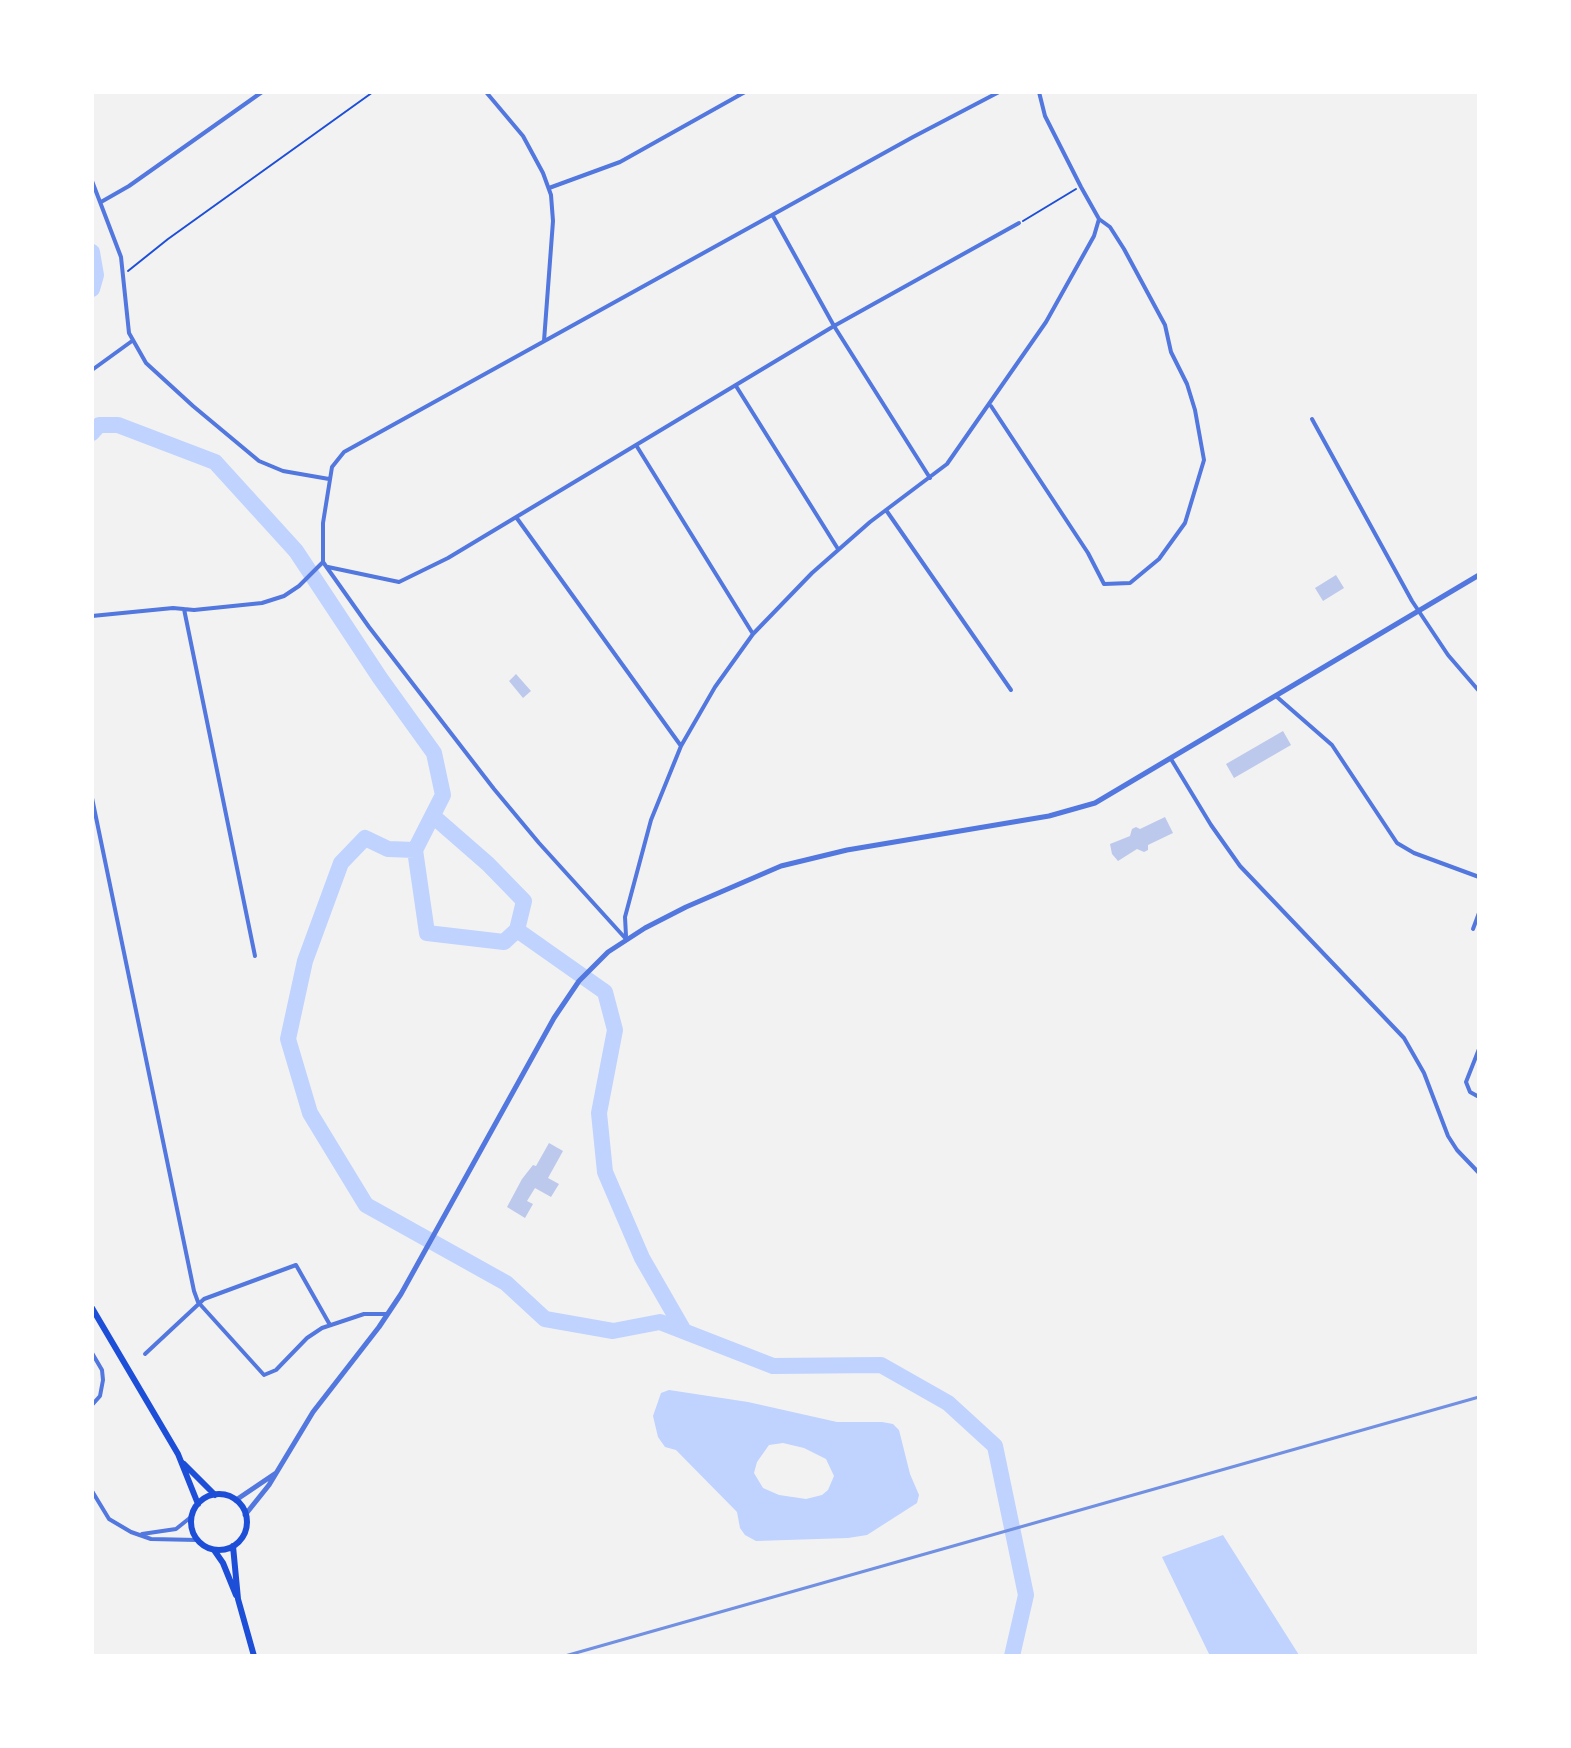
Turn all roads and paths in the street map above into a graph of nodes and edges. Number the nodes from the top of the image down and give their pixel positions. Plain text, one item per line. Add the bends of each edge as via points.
1 (262, 92) edge
2 (373, 92) edge
3 (486, 92) edge
4 (745, 92) edge
5 (999, 92) edge
6 (1039, 92) edge
7 (92, 181) edge
8 (1081, 187) junction
9 (549, 188) junction
10 (101, 202) junction
11 (773, 215) junction
12 (1099, 219) junction
13 (1019, 223) joint
14 (124, 275) junction
15 (834, 326) junction
16 (132, 341) junction
17 (544, 342) junction
18 (92, 370) edge
19 (736, 386) junction
20 (990, 405) junction
21 (1312, 419) dead end
22 (636, 445) junction
23 (930, 478) junction
24 (329, 479) junction
25 (886, 510) junction
26 (516, 517) junction
27 (838, 549) junction
28 (323, 562) junction
29 (327, 567) junction
30 (1479, 575) edge
31 (184, 609) junction
32 (1418, 611) junction
33 (92, 616) edge
34 (753, 634) junction
35 (1011, 690) dead end
36 (1479, 691) edge
37 (1277, 697) junction
38 (681, 746) junction
39 (1171, 759) junction
40 (92, 798) edge
41 (1479, 877) edge
42 (1479, 913) edge
43 (1473, 929) dead end
44 (626, 939) junction
45 (255, 956) dead end
46 (1479, 1049) edge
47 (1479, 1097) edge
48 (1479, 1173) edge
49 (198, 1302) junction
50 (92, 1308) edge
51 (388, 1314) junction
52 (330, 1325) junction
53 (92, 1353) edge
54 (145, 1354) dead end
55 (92, 1405) edge
56 (184, 1464) junction
57 (277, 1473) junction
58 (92, 1491) edge
59 (215, 1495) junction
60 (236, 1500) junction
61 (198, 1504) junction
62 (245, 1515) junction
63 (191, 1517) junction
64 (139, 1534) junction
65 (197, 1540) junction
66 (233, 1546) junction
67 (214, 1550) junction
68 (238, 1599) junction
69 (254, 1656) edge

1 - 10 street
2 - 14 path
3 - 9 street via 523,136
4 - 9 street via 620,162
5 - 11 street
6 - 8 street via 1045,116
7 - 10 street
8 - 12 street
8 - 13 path
9 - 17 street via 553,221
10 - 14 street
11 - 15 street
11 - 17 street
12 - 20 street via 1046,322
12 - 20 street via 1124,249 1165,325 1195,410 1204,460 1185,523 1159,559 1130,583 1104,584
13 - 15 street
14 - 16 street
15 - 19 street
15 - 23 street
16 - 18 street
16 - 24 street via 162,380 259,461
17 - 24 street via 344,452
19 - 22 street
19 - 27 street
20 - 23 street via 947,464
21 - 32 street
22 - 26 street
22 - 34 street
23 - 25 street
24 - 28 street
25 - 27 street
25 - 35 street
26 - 29 street via 399,582
26 - 38 street
27 - 34 street
28 - 29 street
28 - 31 street via 284,596 262,603
29 - 44 street via 494,789
30 - 32 street
31 - 33 street
31 - 45 street
32 - 36 street
32 - 37 street
34 - 38 street
37 - 39 street
37 - 41 street via 1332,745 1397,843
38 - 44 street via 636,869 625,917
39 - 44 street via 1104,798 1066,812 781,866
39 - 48 street via 1240,866 1404,1038 1448,1136
40 - 49 street
42 - 43 street
44 - 51 street via 591,967 569,996
46 - 47 street via 1466,1082
49 - 52 street via 296,1265
49 - 52 street via 264,1375
49 - 54 street
50 - 56 main road
51 - 52 street via 370,1312
51 - 57 street via 313,1412
53 - 55 street via 103,1380
56 - 59 main road
56 - 61 main road
57 - 60 street
57 - 62 street
58 - 64 street via 109,1519
59 - 60 main road
59 - 61 main road
60 - 62 main road
61 - 63 main road
62 - 66 main road via 243,1536
63 - 64 street via 176,1529
63 - 65 main road
64 - 65 street
65 - 67 main road
66 - 67 main road
66 - 68 main road
67 - 68 main road
68 - 69 main road

